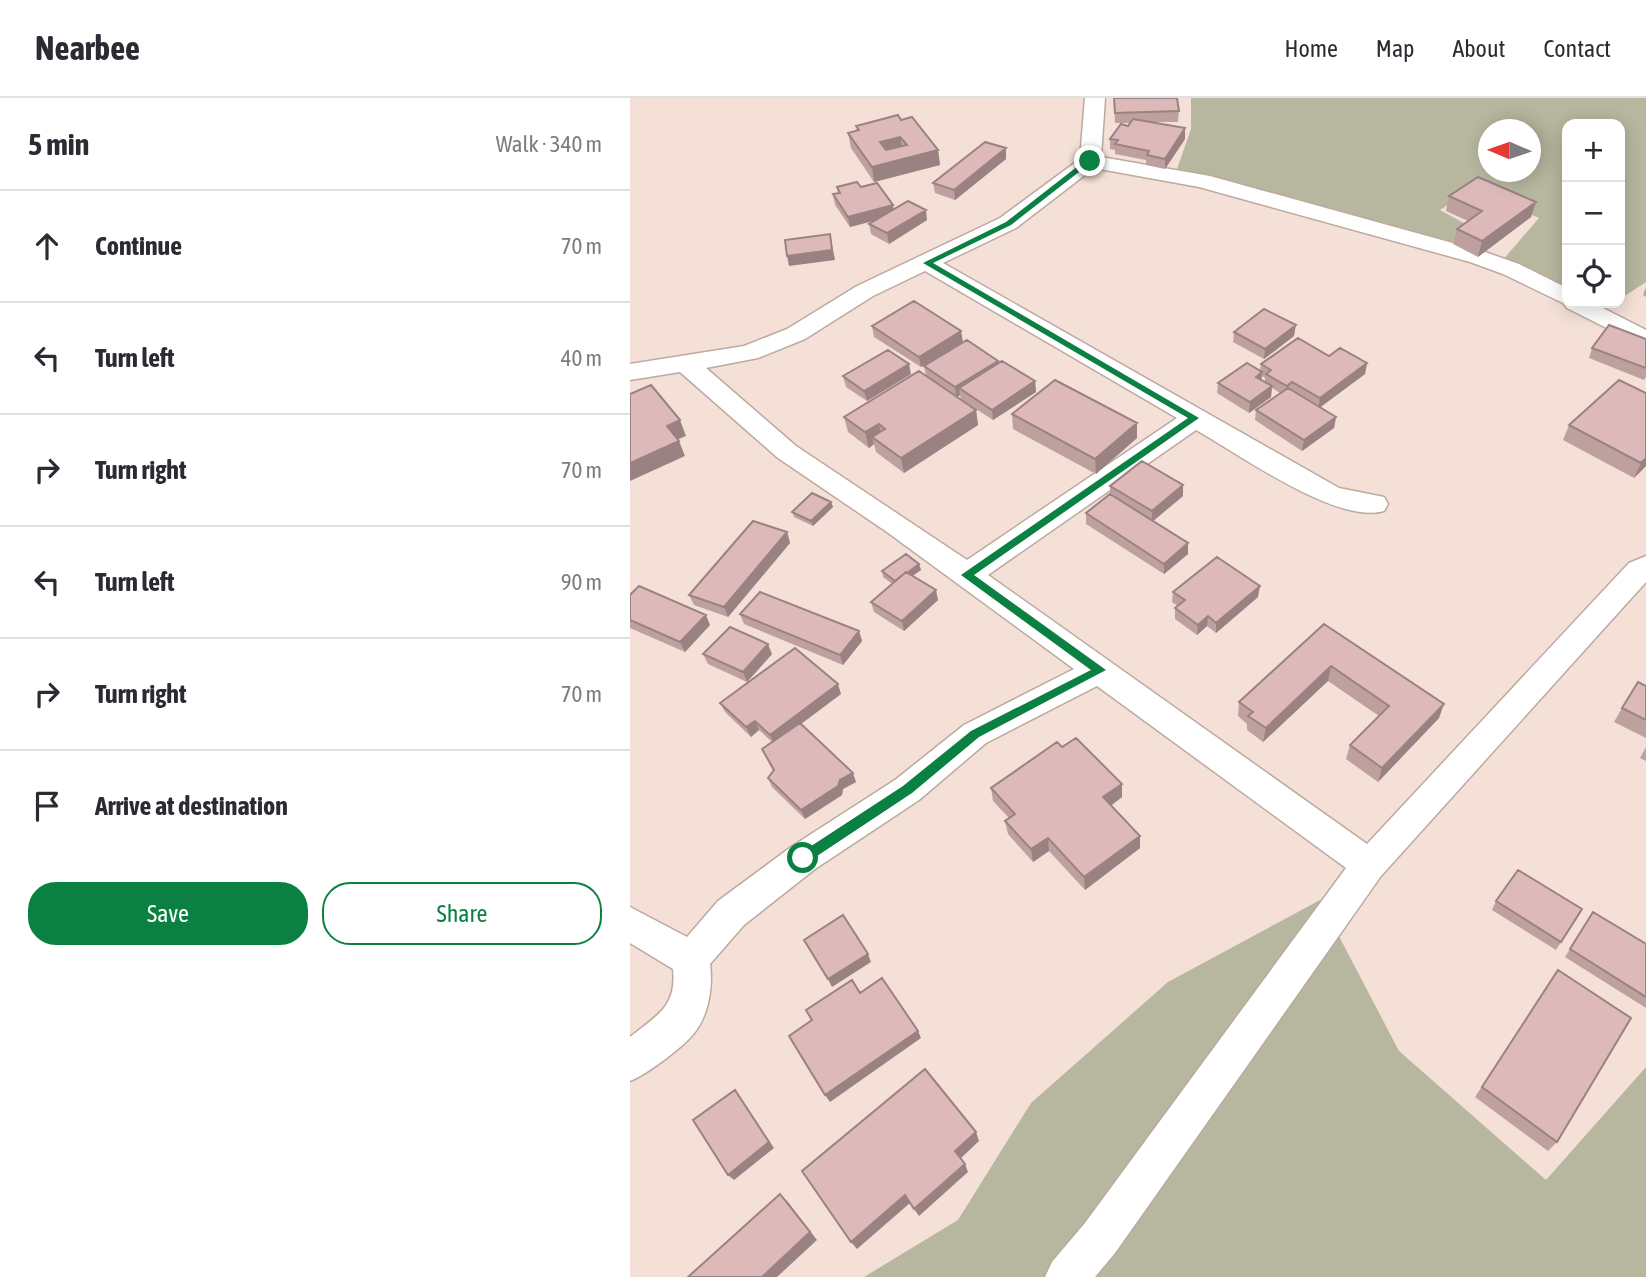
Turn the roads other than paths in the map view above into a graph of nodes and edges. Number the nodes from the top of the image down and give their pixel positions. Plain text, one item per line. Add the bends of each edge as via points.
1 (1095, 98) edge
2 (1090, 161) junction
3 (927, 263) junction
4 (1562, 295) edge
5 (1585, 308) edge
6 (1646, 340) edge
7 (685, 363) junction
8 (630, 372) edge
9 (1195, 418) junction
10 (1374, 504) dead end
11 (1646, 567) edge
12 (967, 575) junction
13 (1101, 670) junction
14 (1369, 865) junction
15 (630, 924) edge
16 (691, 959) junction
17 (630, 1062) edge
18 (1067, 1277) edge

1 - 2 street
2 - 3 street via 1008,223
2 - 4 street via 1202,181 1477,257
3 - 7 street via 865,291 784,339 749,353
3 - 9 street
5 - 6 street
7 - 8 street
7 - 12 street via 787,452
9 - 10 street via 1332,496
9 - 12 street
11 - 14 street
12 - 13 street
13 - 14 street
13 - 16 street via 975,734 907,789 731,913
14 - 18 street via 1100,1238
15 - 16 street
16 - 17 street via 694,986 682,1019

